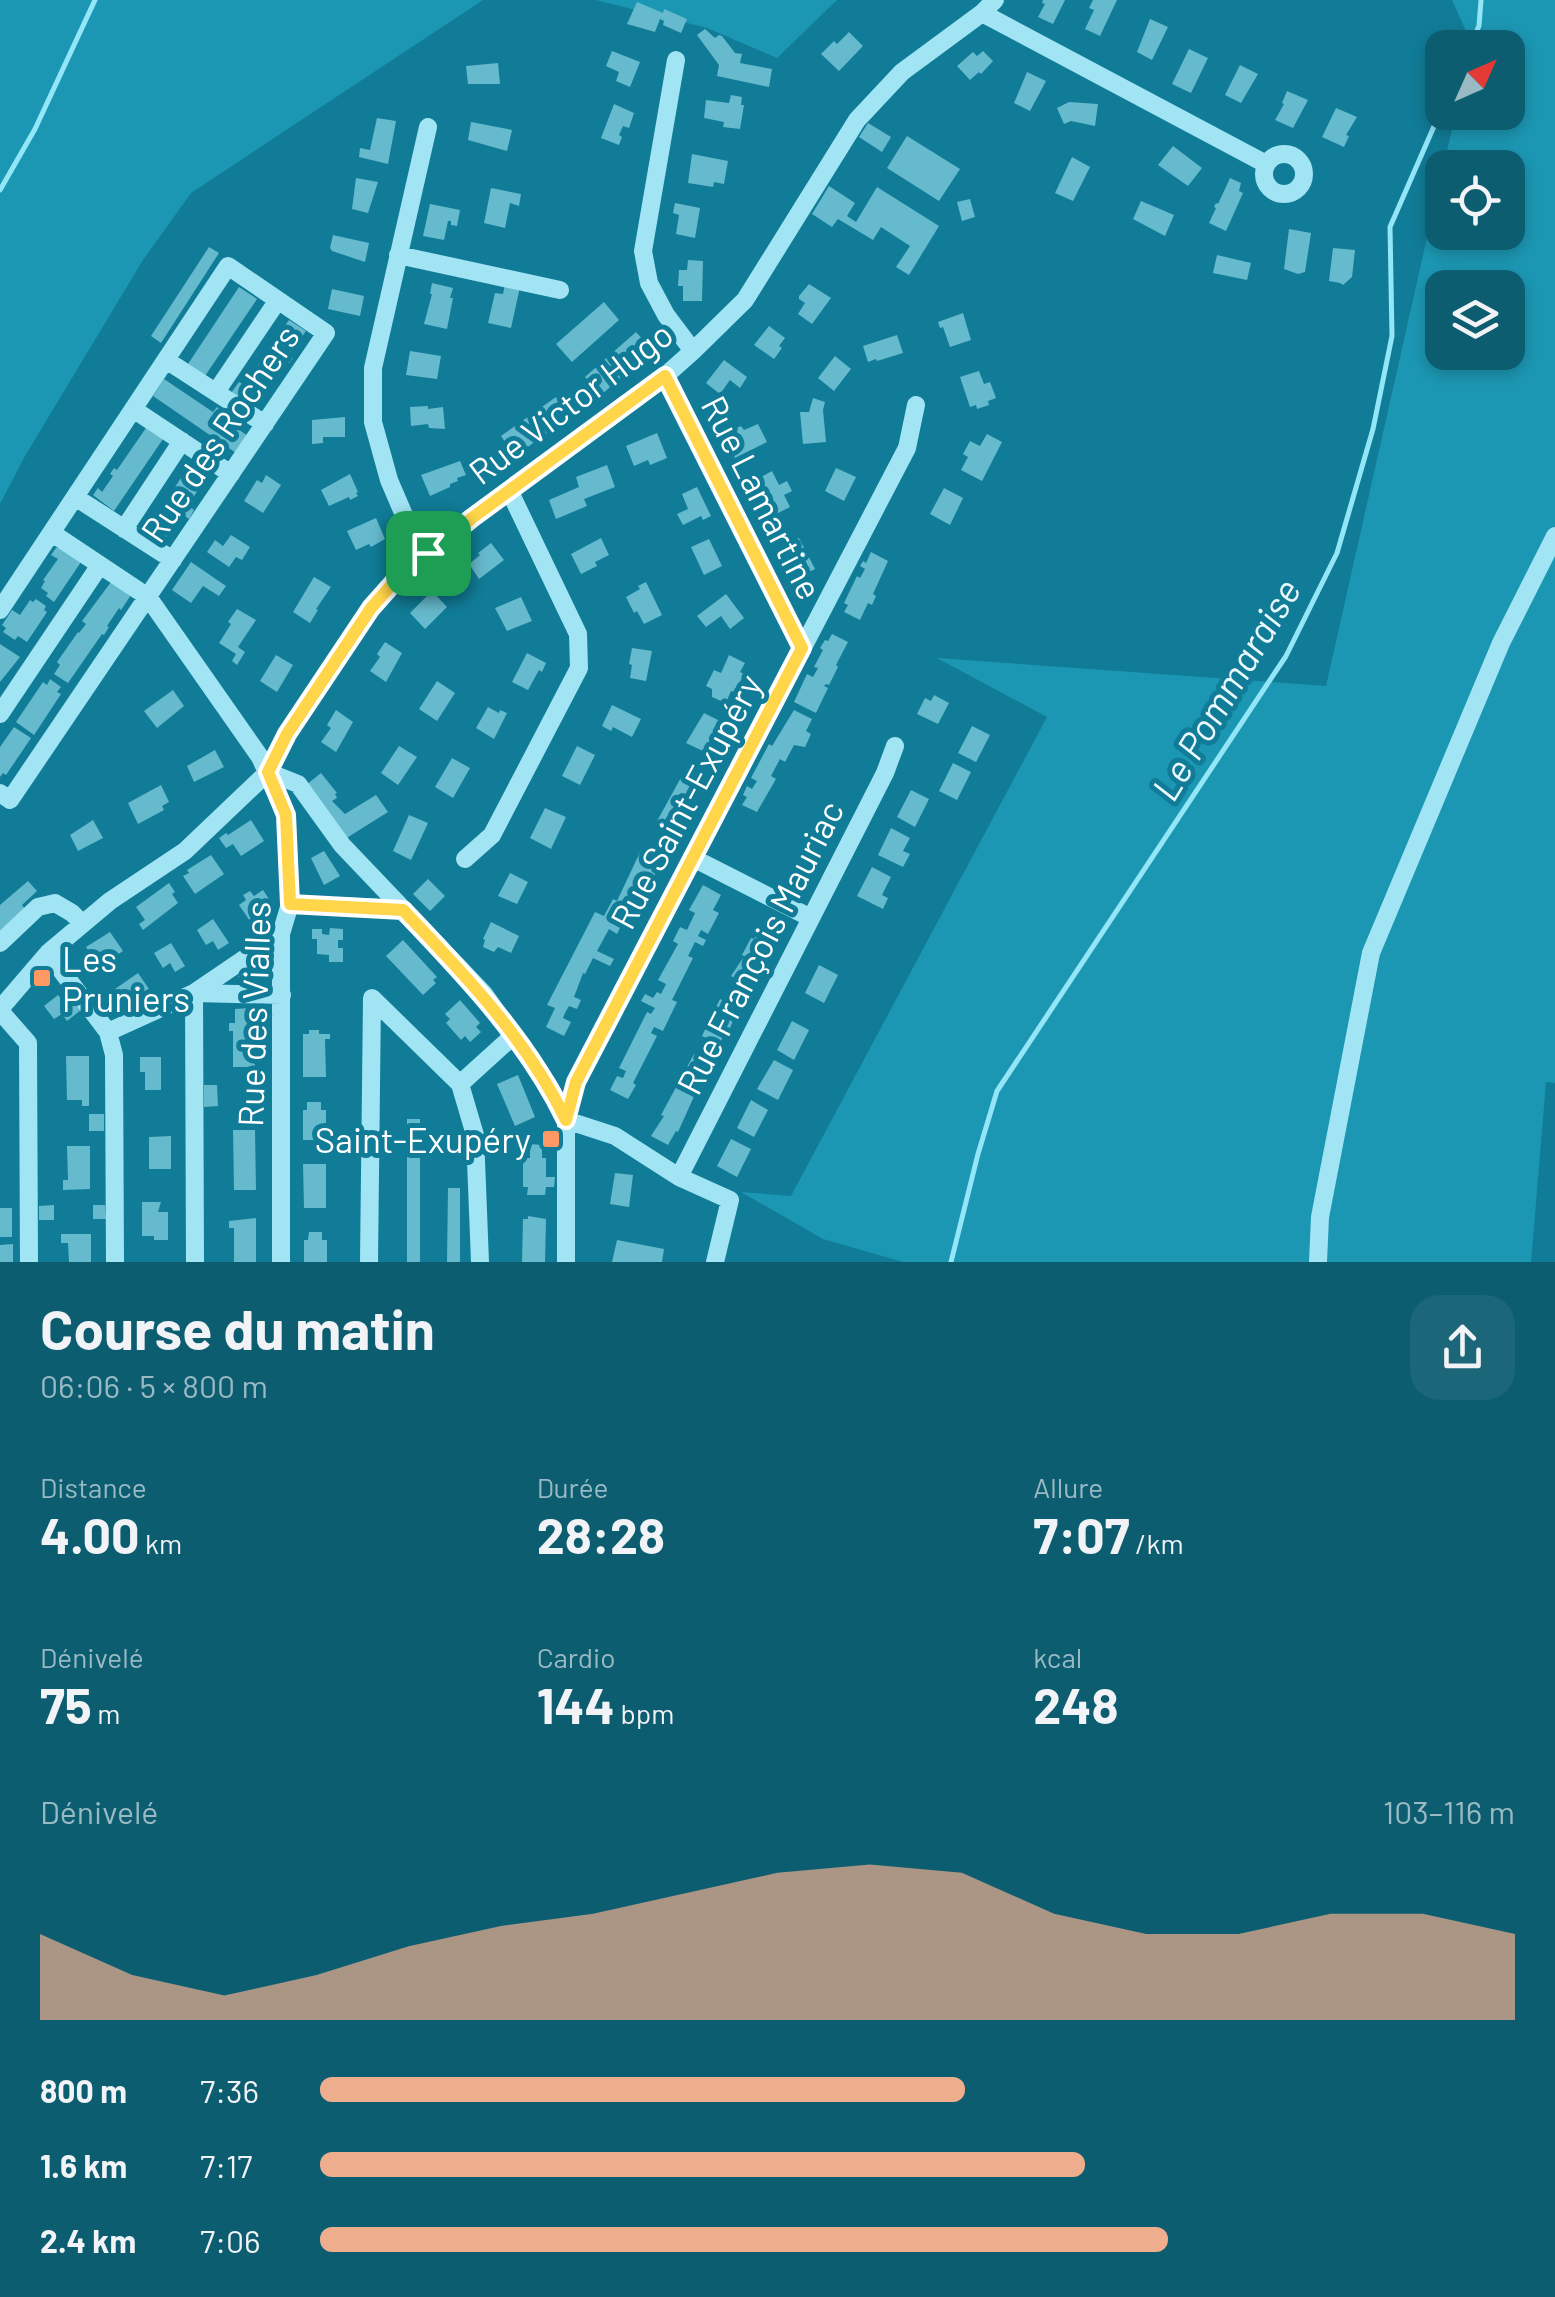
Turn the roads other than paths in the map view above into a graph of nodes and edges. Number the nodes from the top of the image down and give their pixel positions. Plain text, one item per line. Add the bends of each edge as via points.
1 (989, 6) edge
2 (676, 60) dead end
3 (428, 128) dead end
4 (1266, 164) dead end
5 (398, 255) junction
6 (560, 290) dead end
7 (278, 300) junction
8 (694, 352) junction
9 (166, 360) junction
10 (665, 376) junction
11 (216, 392) junction
12 (916, 405) dead end
13 (134, 408) junction
14 (265, 424) junction
15 (182, 441) junction
16 (231, 474) junction
17 (510, 490) junction
18 (76, 497) junction
19 (124, 529) junction
20 (52, 534) junction
21 (1555, 536) edge
22 (428, 553) junction
23 (173, 560) junction
24 (100, 564) junction
25 (148, 597) junction
26 (0, 610) edge
27 (802, 648) junction
28 (0, 714) edge
29 (895, 746) dead end
30 (268, 772) junction
31 (0, 793) edge
32 (693, 858) junction
33 (465, 859) dead end
34 (290, 904) junction
35 (403, 910) junction
36 (811, 918) junction
37 (82, 924) junction
38 (282, 934) junction
39 (0, 943) edge
40 (48, 953) junction
41 (194, 993) junction
42 (282, 996) junction
43 (0, 1010) edge
44 (108, 1032) junction
45 (513, 1036) junction
46 (460, 1084) junction
47 (566, 1120) junction
48 (679, 1177) junction
49 (29, 1262) edge
50 (116, 1262) edge
51 (194, 1262) edge
52 (280, 1262) edge
53 (369, 1262) edge
54 (480, 1262) edge
55 (566, 1262) edge
56 (715, 1262) edge
57 (1318, 1262) edge

1 - 4 street
1 - 8 street, Rue Victor Hugo via 902,72 857,120 746,300
2 - 8 street via 643,251 649,283
3 - 5 street
5 - 6 street
5 - 22 street via 373,368 374,422 389,480
7 - 9 street, Rue des Rochers via 228,266
7 - 11 street
7 - 14 street, Rue des Rochers via 326,333
8 - 10 street, Rue Victor Hugo
9 - 11 street
9 - 13 street, Rue des Rochers
10 - 17 street, Rue Victor Hugo
10 - 27 street, Rue Lamartine
11 - 14 street
12 - 27 street, Rue Saint-Exupéry via 906,448
13 - 15 street
13 - 18 street, Rue des Rochers
14 - 16 street, Rue des Rochers
15 - 16 street
15 - 19 street
16 - 23 street, Rue des Rochers
17 - 22 street, Rue Victor Hugo
17 - 33 street via 578,634 579,668 492,835
18 - 19 street
18 - 20 street, Rue des Rochers
19 - 23 street
20 - 24 street
20 - 26 street, Rue des Rochers
21 - 57 street via 1501,643 1371,952 1320,1217
22 - 30 street, Rue Victor Hugo via 371,608
23 - 25 street, Rue des Rochers
24 - 25 street
24 - 28 street
25 - 30 street
25 - 31 street, Rue des Rochers via 10,800
27 - 32 street, Rue Saint-Exupéry
29 - 36 street, Rue François Mauriac
30 - 34 street, Rue des Vialles via 286,815
30 - 35 street via 298,784 342,845
30 - 37 street, Rue Victor Hugo via 185,851
32 - 36 street
32 - 47 street, Rue Saint-Exupéry via 576,1082
34 - 35 street
34 - 38 street, Rue des Vialles
35 - 45 street via 484,994
36 - 48 street, Rue François Mauriac
37 - 39 street via 55,903 38,908
37 - 40 street, Rue Victor Hugo
38 - 41 street
38 - 42 street, Rue des Vialles
40 - 43 street, Rue Victor Hugo
40 - 44 street
41 - 42 street
41 - 44 street
41 - 51 street
42 - 52 street, Rue des Vialles
43 - 49 street via 28,1043
44 - 50 street via 114,1054
45 - 46 street
45 - 47 street
46 - 53 street via 372,998
46 - 54 street via 475,1135
47 - 48 street via 616,1136
47 - 55 street
48 - 56 street via 730,1200

